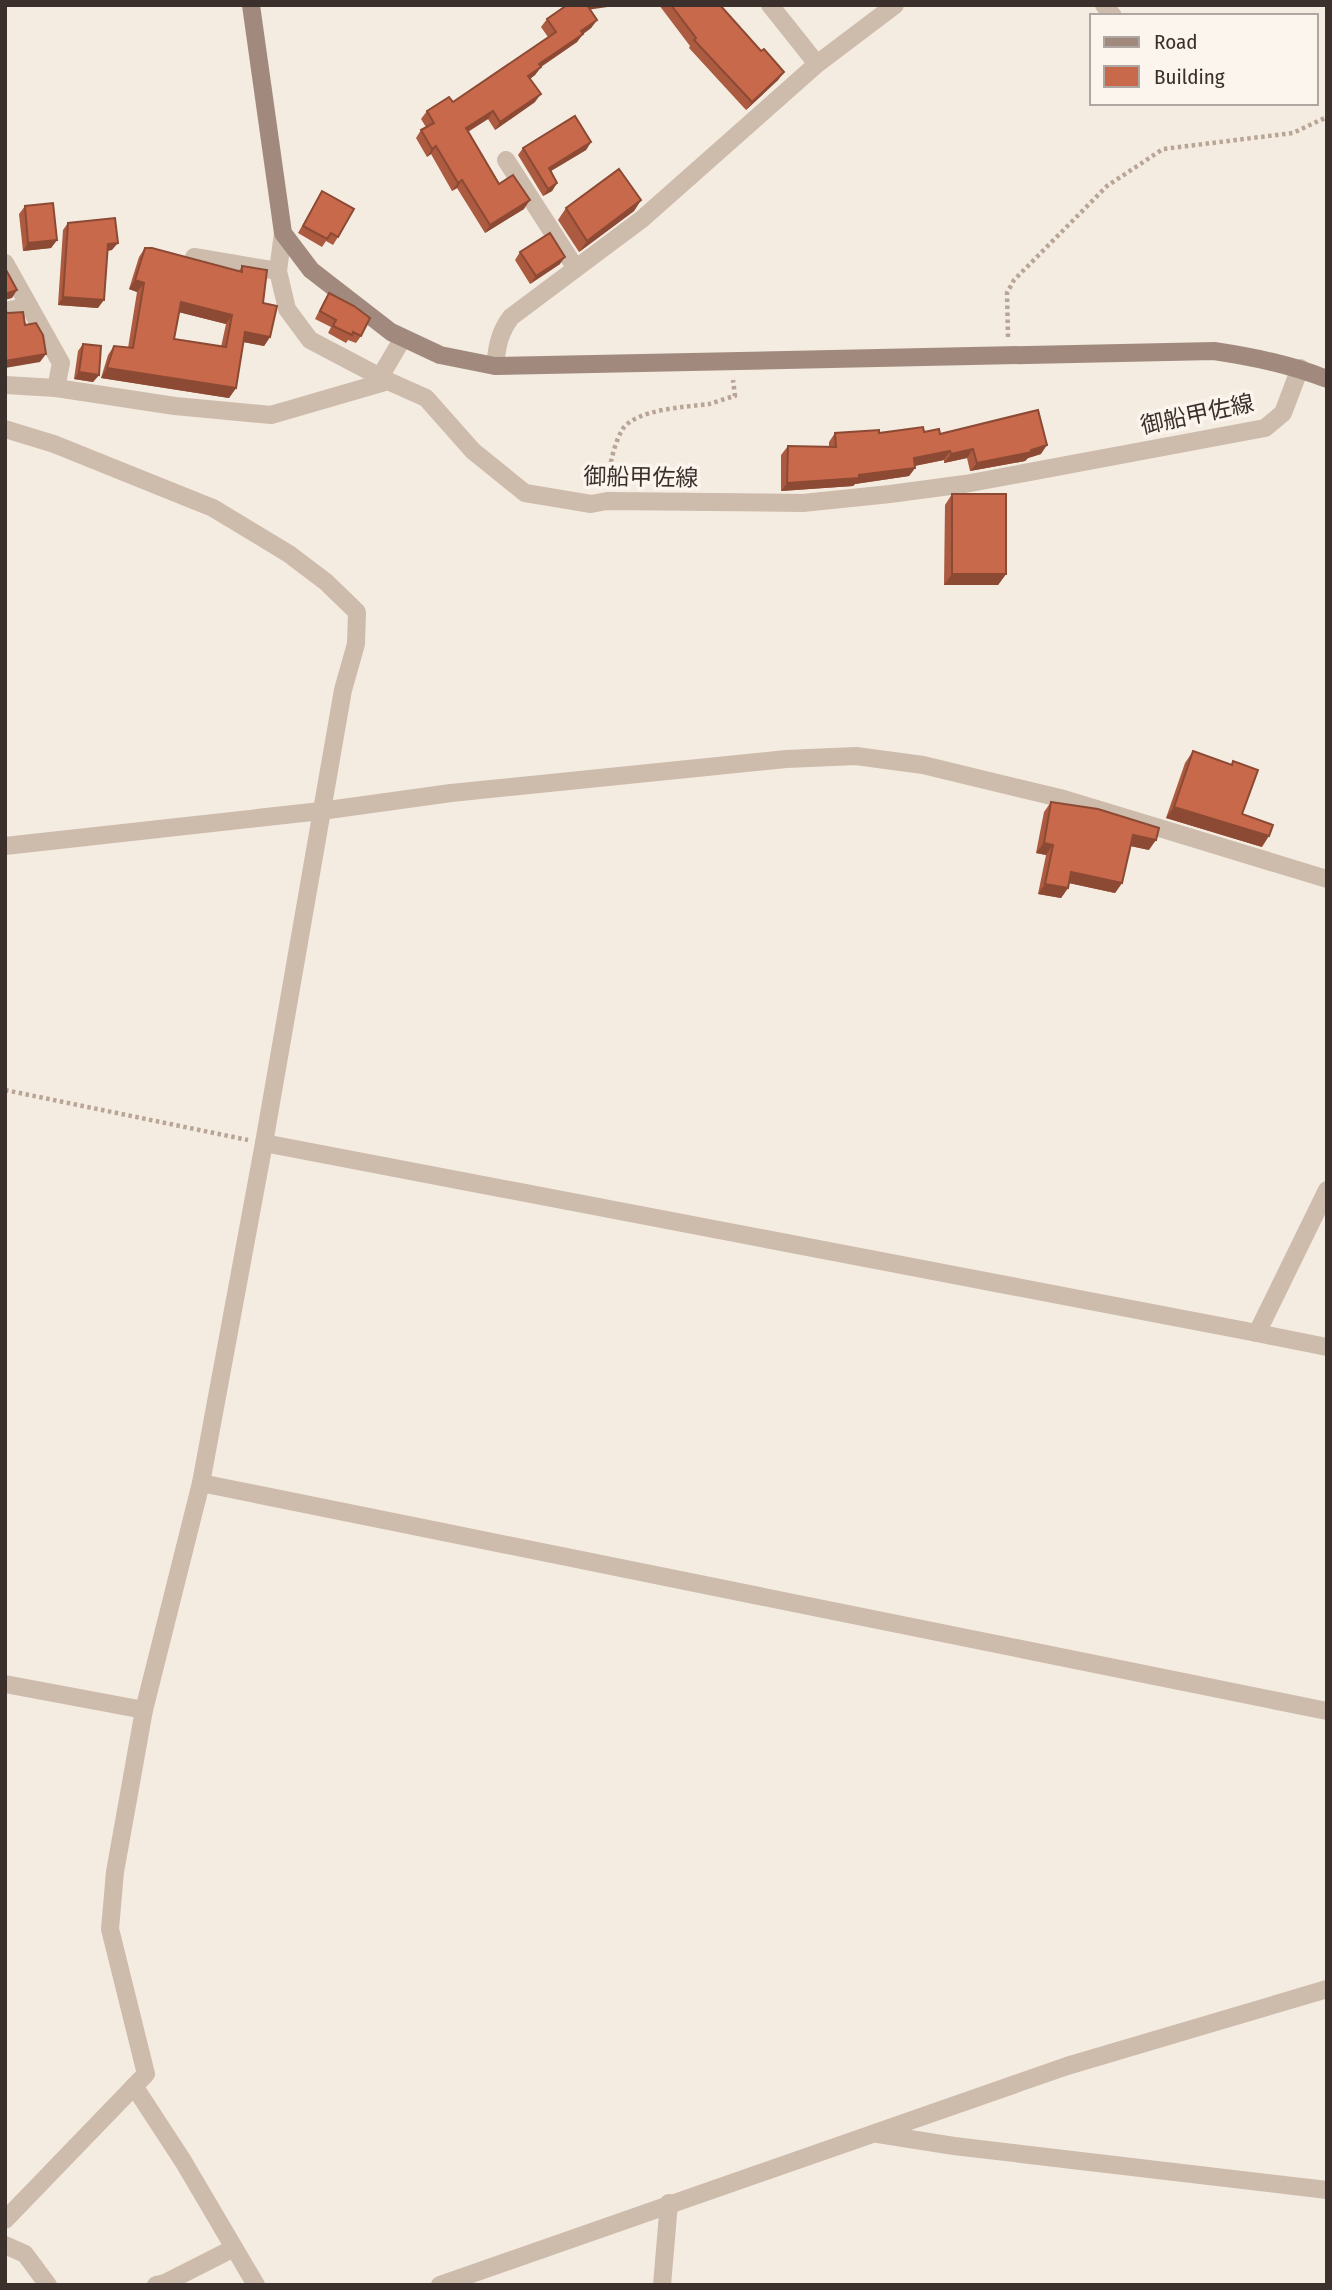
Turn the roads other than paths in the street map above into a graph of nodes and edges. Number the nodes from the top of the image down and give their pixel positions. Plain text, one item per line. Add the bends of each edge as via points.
1 (251, 5) edge
2 (770, 5) edge
3 (895, 5) edge
4 (817, 64) junction
5 (506, 160) dead end
6 (284, 233) junction
7 (194, 257) edge
8 (5, 263) edge
9 (575, 267) junction
10 (278, 271) junction
11 (29, 306) junction
12 (5, 311) edge
13 (403, 338) junction
14 (495, 366) junction
15 (1300, 368) junction
16 (384, 379) junction
17 (1327, 379) edge
18 (5, 385) edge
19 (56, 388) junction
20 (5, 429) edge
21 (321, 811) junction
22 (5, 846) edge
23 (1327, 879) edge
24 (264, 1143) junction
25 (1327, 1190) edge
26 (1257, 1333) junction
27 (1327, 1347) edge
28 (201, 1483) junction
29 (5, 1684) edge
30 (144, 1710) junction
31 (1327, 1711) edge
32 (1327, 1989) edge
33 (134, 2086) junction
34 (875, 2133) junction
35 (1327, 2190) edge
36 (669, 2203) junction
37 (5, 2220) edge
38 (5, 2245) edge
39 (234, 2248) junction
40 (48, 2285) edge
41 (156, 2285) edge
42 (256, 2285) edge
43 (440, 2285) edge
44 (662, 2285) edge

1 - 6 main road, 御船甲佐線
2 - 4 street
3 - 4 street
4 - 9 street via 642,219
5 - 9 street
6 - 10 street, 御船甲佐線
6 - 13 main road via 312,270
7 - 10 street
8 - 11 street
9 - 14 street via 511,317 499,337
10 - 16 street, 御船甲佐線 via 287,309 310,340
11 - 12 street
11 - 19 street via 61,363
13 - 14 main road via 440,355
13 - 16 street
14 - 15 main road via 1214,351
15 - 16 street, 御船甲佐線 via 1283,413 1265,428 965,484 803,503 591,504 525,493 473,451 426,398
15 - 17 main road
16 - 19 street via 271,415
18 - 19 street
20 - 21 street via 213,508 289,554 357,612 356,643
21 - 22 street
21 - 23 street via 452,793 856,756 923,765 1065,799
21 - 24 street
24 - 26 street
24 - 28 street
25 - 26 street
26 - 27 street
28 - 30 street
28 - 31 street
29 - 30 street
30 - 33 street via 115,1872 110,1929 146,2074
32 - 34 street via 1067,2066
33 - 37 street
33 - 39 street
34 - 35 street
34 - 36 street
36 - 43 street
36 - 44 street
38 - 40 street via 25,2254
39 - 41 street
39 - 42 street

